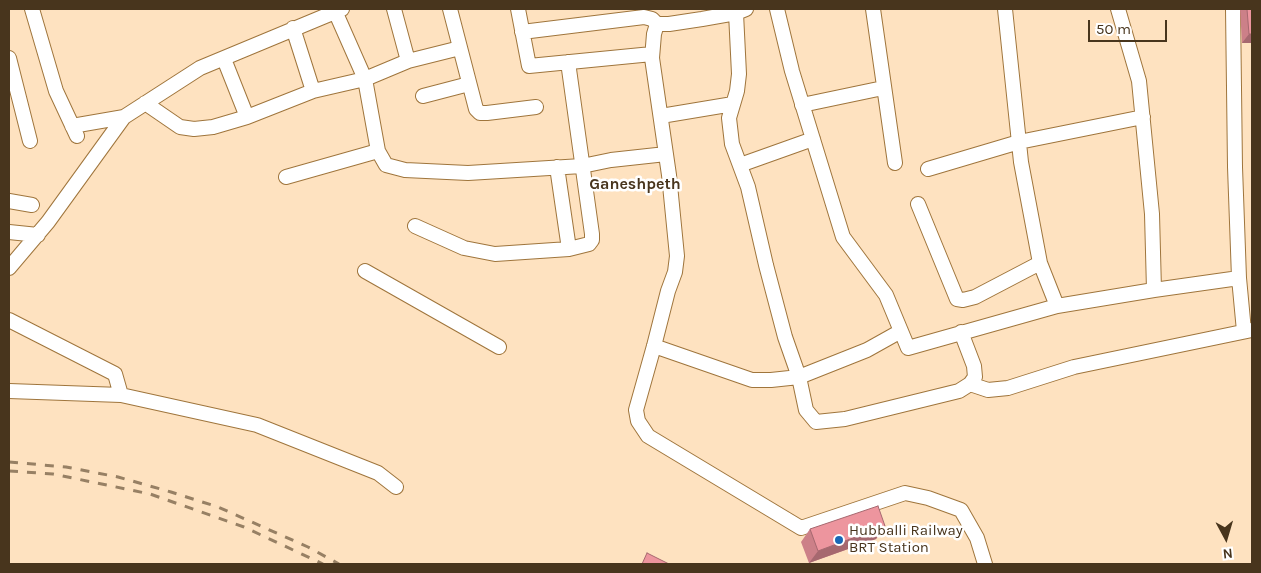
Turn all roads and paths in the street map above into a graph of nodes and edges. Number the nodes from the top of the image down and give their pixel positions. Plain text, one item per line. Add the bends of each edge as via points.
1 (32, 9) edge
2 (394, 9) edge
3 (450, 9) edge
4 (518, 9) edge
5 (777, 9) edge
6 (873, 9) edge
7 (1005, 9) edge
8 (1118, 9) edge
9 (1233, 9) edge
10 (339, 10) edge
11 (741, 11) edge
12 (643, 13) edge
13 (657, 24) junction
14 (293, 28) junction
15 (522, 32) junction
16 (460, 48) junction
17 (652, 54) junction
18 (9, 58) edge
19 (224, 59) junction
20 (408, 61) junction
21 (568, 62) junction
22 (365, 79) junction
23 (469, 84) junction
24 (883, 88) junction
25 (313, 91) junction
26 (423, 96) dead end
27 (145, 103) junction
28 (733, 104) junction
29 (802, 105) junction
30 (536, 107) dead end
31 (660, 116) junction
32 (124, 117) junction
33 (247, 117) junction
34 (1143, 117) junction
35 (813, 139) junction
36 (30, 141) dead end
37 (1019, 142) junction
38 (378, 151) junction
39 (666, 154) junction
40 (895, 163) dead end
41 (740, 165) junction
42 (582, 166) junction
43 (556, 167) junction
44 (928, 169) dead end
45 (286, 177) dead end
46 (9, 201) edge
47 (918, 204) dead end
48 (32, 205) dead end
49 (415, 226) dead end
50 (9, 232) edge
51 (38, 234) junction
52 (568, 249) junction
53 (1040, 263) junction
54 (9, 268) edge
55 (365, 271) dead end
56 (1239, 278) junction
57 (1154, 290) junction
58 (1057, 306) junction
59 (9, 320) edge
60 (1248, 330) edge
61 (901, 331) junction
62 (961, 332) junction
63 (654, 346) junction
64 (499, 347) dead end
65 (799, 376) junction
66 (970, 384) junction
67 (9, 390) edge
68 (121, 395) junction
69 (396, 487) dead end
70 (985, 564) edge

1 - 32 street via 56,91 75,131
2 - 20 street
3 - 16 street
4 - 15 street
5 - 29 street
6 - 24 street
7 - 37 street
8 - 34 street via 1139,81
9 - 56 street
10 - 14 street
10 - 22 street
11 - 13 street
11 - 28 street via 739,74
12 - 13 street
12 - 15 street
13 - 17 street
14 - 19 street
14 - 25 street
15 - 21 street via 529,66
16 - 20 street
16 - 23 street
17 - 21 street
17 - 31 street
18 - 36 street
19 - 27 street via 200,68
19 - 33 street
20 - 22 street
21 - 42 street
22 - 25 street
22 - 38 street
23 - 26 street
23 - 30 street via 473,102 480,113
24 - 29 street
24 - 40 street
25 - 33 street
27 - 32 street
27 - 33 street via 180,127 194,129 212,128
28 - 31 street
28 - 41 street via 729,118 732,144
29 - 35 street
31 - 39 street
32 - 51 street
34 - 37 street
34 - 57 street via 1152,214
35 - 41 street
35 - 61 street via 843,237 886,296
37 - 44 street
37 - 53 street
38 - 43 street via 386,166 405,170 468,173
38 - 45 street
39 - 42 street
39 - 63 street via 677,256
41 - 65 street via 785,337
42 - 43 street
42 - 52 street via 592,240 589,244
43 - 52 street
46 - 48 street
47 - 53 street via 958,299 975,297
49 - 52 street via 464,248 495,254
50 - 51 street
51 - 54 street
53 - 58 street
55 - 64 street
56 - 57 street
56 - 60 street
57 - 58 street
58 - 62 street
59 - 68 street via 115,374
60 - 66 street via 1074,367 1008,388 988,390
61 - 62 street via 908,348
61 - 65 street via 868,350
62 - 66 street via 974,366 975,378
63 - 65 street via 752,380
63 - 70 street via 636,410 638,421 648,436 801,528 905,493 961,510 977,538
65 - 66 street via 806,410 816,422 845,419 959,391
67 - 68 street
68 - 69 street via 256,425 378,473

